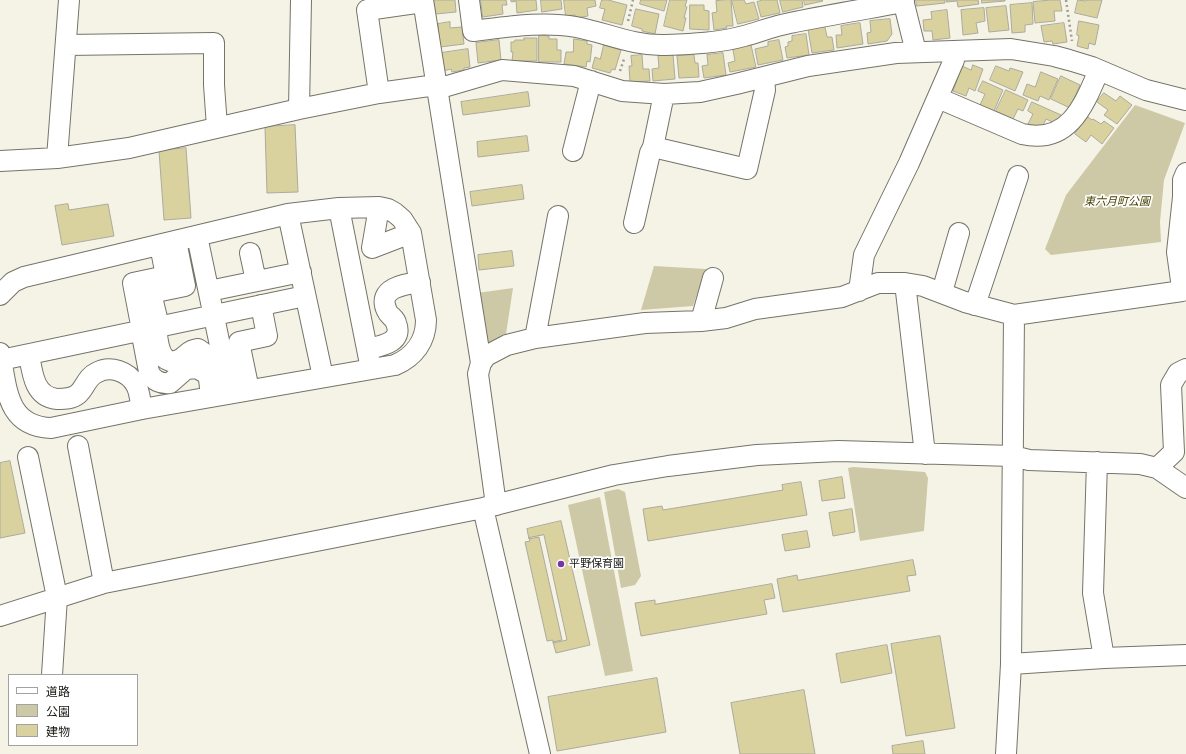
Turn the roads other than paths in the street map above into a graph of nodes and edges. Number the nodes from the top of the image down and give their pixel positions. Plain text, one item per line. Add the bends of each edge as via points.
1 (69, 0) edge
2 (301, 0) edge
3 (469, 0) edge
4 (423, 1) edge
5 (904, 1) edge
6 (66, 45) junction
7 (954, 51) junction
8 (916, 52) junction
9 (1099, 70) junction
10 (764, 77) junction
11 (591, 81) junction
12 (437, 87) junction
13 (379, 93) junction
14 (664, 94) junction
15 (938, 98) junction
16 (1186, 100) edge
17 (299, 109) junction
18 (217, 127) junction
19 (653, 147) junction
20 (574, 151) dead end
21 (57, 158) junction
22 (0, 161) edge
23 (1186, 173) edge
24 (1018, 176) dead end
25 (1185, 197) edge
26 (379, 207) junction
27 (339, 208) junction
28 (288, 214) junction
29 (558, 216) dead end
30 (634, 222) dead end
31 (959, 233) dead end
32 (411, 234) junction
33 (197, 236) junction
34 (168, 243) junction
35 (250, 253) dead end
36 (300, 272) junction
37 (713, 278) dead end
38 (256, 281) junction
39 (420, 282) junction
40 (905, 283) junction
41 (1184, 288) edge
42 (209, 291) junction
43 (859, 291) junction
44 (942, 292) junction
45 (0, 295) edge
46 (306, 296) junction
47 (261, 305) junction
48 (976, 305) junction
49 (214, 315) junction
50 (1014, 315) junction
51 (701, 321) junction
52 (150, 328) junction
53 (535, 338) junction
54 (367, 349) junction
55 (29, 354) junction
56 (1, 356) edge
57 (481, 363) junction
58 (224, 364) junction
59 (371, 369) junction
60 (1186, 369) edge
61 (322, 377) junction
62 (230, 393) junction
63 (142, 409) junction
64 (9, 413) edge
65 (1180, 445) edge
66 (78, 446) dead end
67 (925, 454) junction
68 (28, 456) dead end
69 (1013, 456) junction
70 (1097, 462) junction
71 (1157, 468) junction
72 (1186, 488) edge
73 (490, 506) junction
74 (104, 583) junction
75 (57, 597) junction
76 (0, 616) edge
77 (1186, 655) edge
78 (1104, 658) junction
79 (1011, 664) junction
80 (52, 674) edge
81 (540, 754) edge
82 (1006, 754) edge

1 - 6 street
2 - 17 street
3 - 5 street via 473,31 517,25 575,27 645,45 716,41 789,23
4 - 12 street
4 - 13 street via 367,10
5 - 8 street
6 - 18 street via 214,43
6 - 21 street
7 - 8 street
7 - 9 street via 1011,49 1054,56
7 - 15 street via 954,60
8 - 10 street via 808,66
9 - 15 street via 1072,121 1061,130 1048,135 1034,137 1022,134
9 - 16 street via 1146,90
10 - 14 street via 700,92
10 - 19 street via 765,90 747,169
11 - 12 street via 574,76 502,70
11 - 14 street via 622,91
11 - 20 street
12 - 13 street
12 - 57 street
13 - 17 street
14 - 19 street
15 - 43 street via 864,255
17 - 18 street
18 - 21 street via 129,148
19 - 30 street
21 - 22 street
23 - 25 street
24 - 48 street
25 - 41 street via 1177,252
26 - 27 street
26 - 32 street via 395,213
26 - 32 street via 372,248
27 - 28 street
27 - 54 street
28 - 33 street
28 - 36 street
29 - 53 street
31 - 44 street
32 - 39 street
33 - 34 street
33 - 42 street
34 - 45 street via 24,277 13,282
34 - 52 street via 185,286 151,293
35 - 38 street
36 - 38 street
36 - 46 street
37 - 51 street
38 - 42 street
39 - 54 street via 400,285 391,290 385,304 388,313 397,324 397,334 387,345
39 - 59 street via 426,320 424,337 412,355 404,361
40 - 43 street via 878,283
40 - 44 street
40 - 67 street
41 - 50 street via 1182,291
42 - 49 street
43 - 51 street via 842,297 755,308 726,318
44 - 48 street
46 - 47 street
46 - 61 street
47 - 49 street
47 - 62 street via 267,336 239,342
48 - 50 street
49 - 52 street
49 - 58 street
50 - 69 street
51 - 53 street via 644,323
52 - 55 street
52 - 58 street via 165,359 177,361 189,351 198,349 206,354 211,363
52 - 62 street via 151,376 160,383 170,383 186,369 197,368
53 - 57 street via 507,345 486,356
54 - 59 street
55 - 56 street
55 - 63 street via 34,382 47,396 54,399 70,398 77,394 95,373 109,369 118,370 132,379
56 - 64 street via 12,407
57 - 73 street via 478,374
58 - 62 street
59 - 61 street
60 - 65 street via 1178,373 1171,385
61 - 62 street
62 - 63 street
63 - 64 street via 51,428 33,425
65 - 71 street
66 - 74 street
67 - 69 street
67 - 73 street via 838,451 757,455 614,475
68 - 75 street
69 - 70 street via 1029,460
69 - 79 street
70 - 71 street via 1140,464
70 - 78 street via 1093,593
71 - 72 street
73 - 74 street
73 - 81 street
74 - 75 street
75 - 76 street
75 - 80 street
77 - 78 street
78 - 79 street
79 - 82 street

